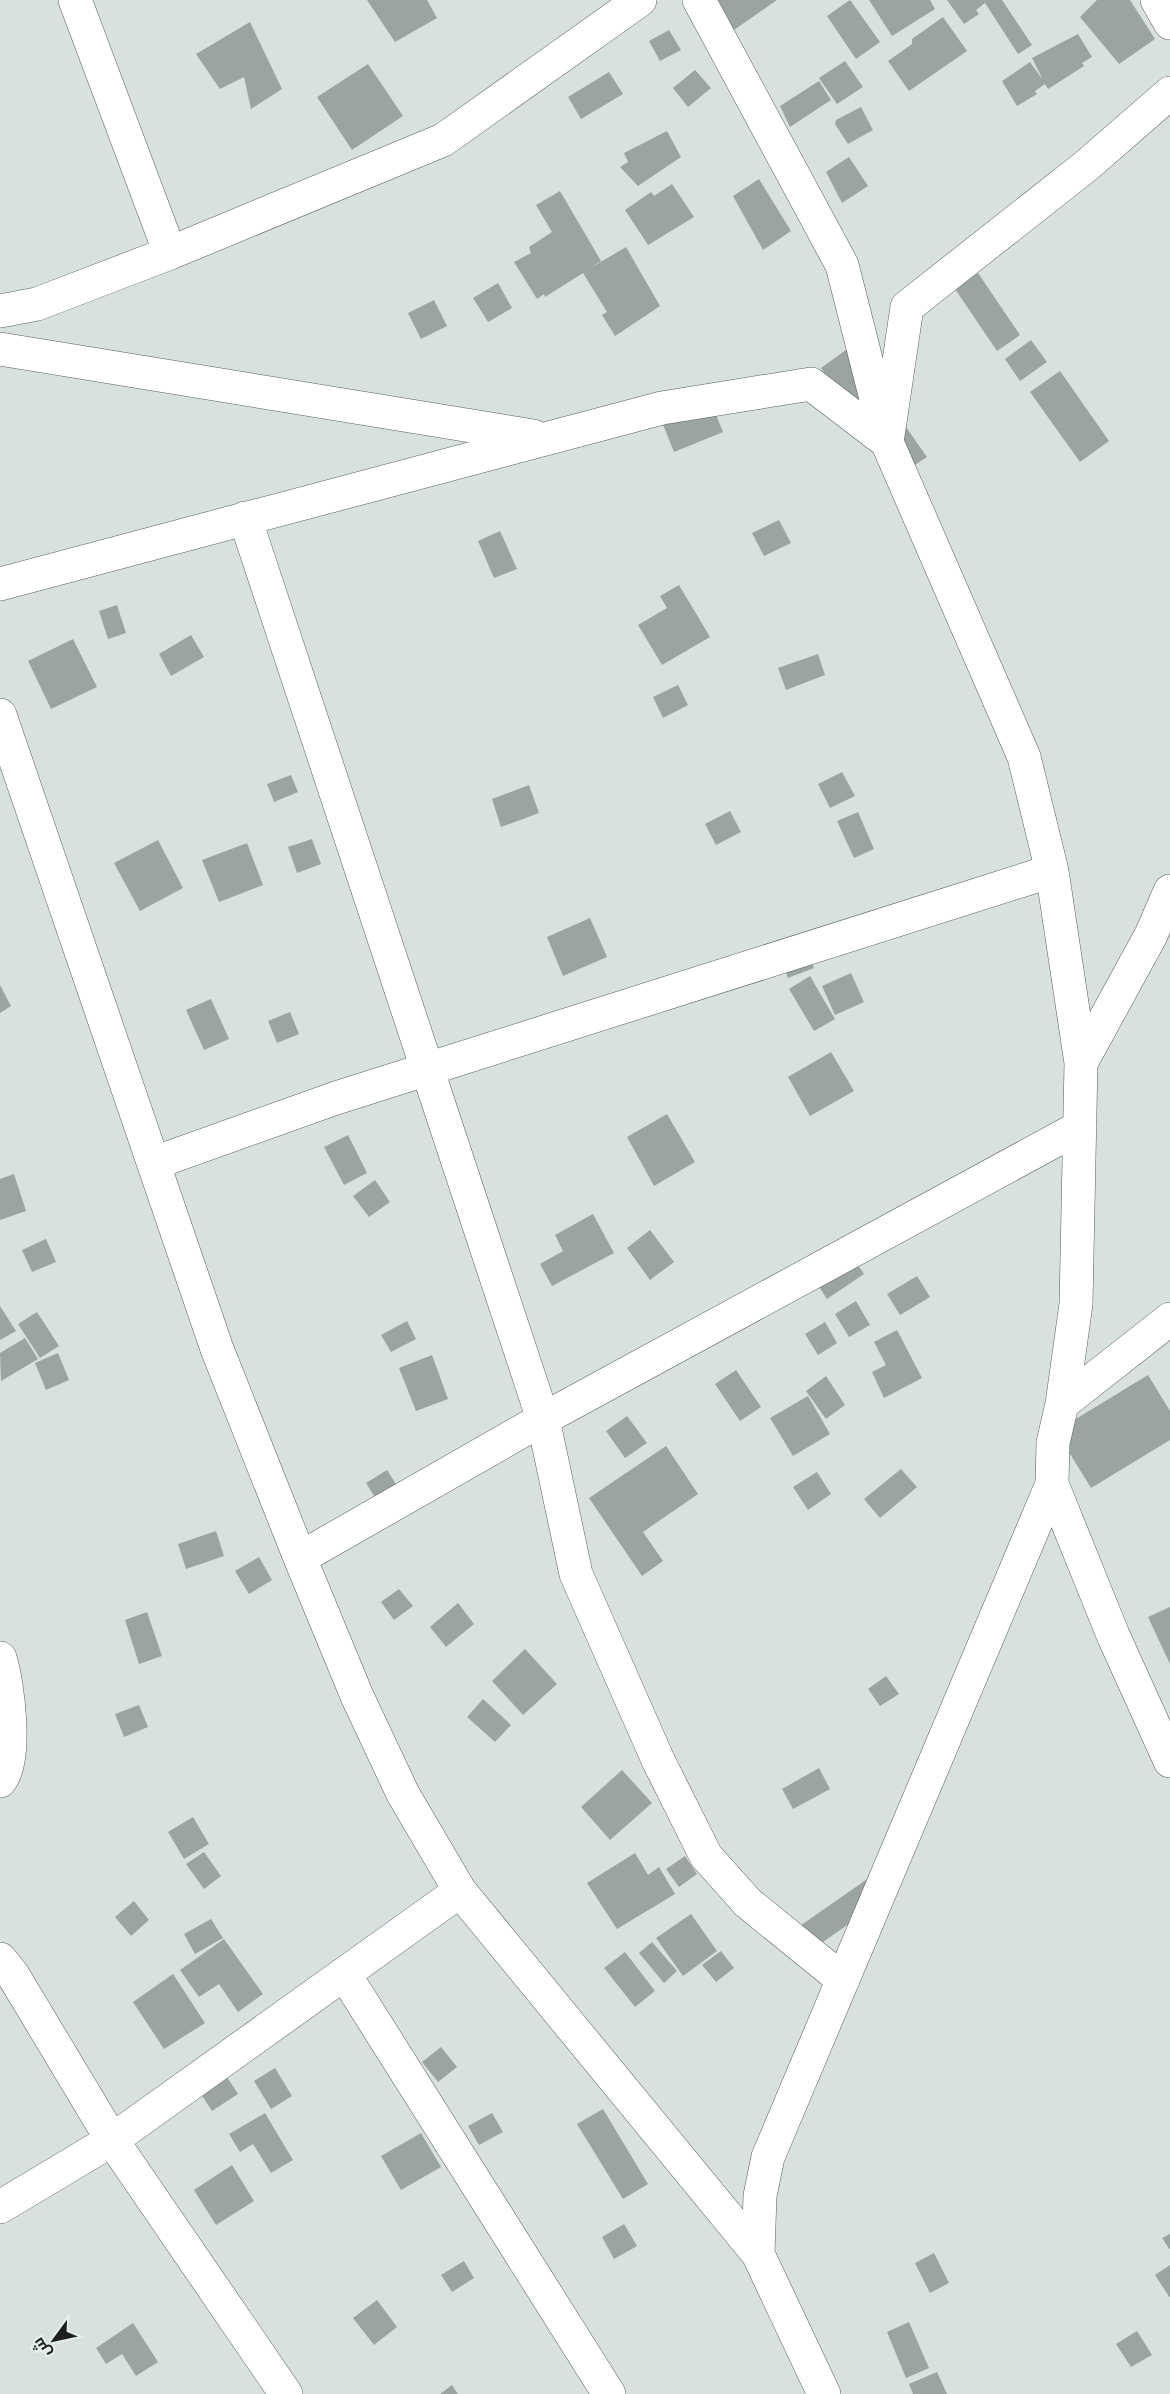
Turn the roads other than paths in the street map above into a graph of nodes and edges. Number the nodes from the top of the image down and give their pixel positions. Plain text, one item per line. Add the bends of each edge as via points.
1 (75, 0) edge
2 (640, 0) edge
3 (699, 0) edge
4 (1157, 0) edge
5 (1170, 23) edge
6 (1170, 93) edge
7 (170, 253) junction
8 (0, 311) edge
9 (0, 350) edge
10 (543, 438) junction
11 (887, 442) junction
12 (245, 518) junction
13 (0, 584) edge
14 (0, 715) edge
15 (1052, 871) junction
16 (1170, 891) edge
17 (1081, 1063) junction
18 (428, 1071) junction
19 (1080, 1126) junction
20 (154, 1163) junction
21 (1170, 1319) edge
22 (1062, 1404) junction
23 (543, 1419) junction
24 (1052, 1484) junction
25 (300, 1558) junction
26 (0, 1658) edge
27 (1170, 1761) edge
28 (0, 1781) edge
29 (460, 1891) junction
30 (0, 1959) edge
31 (345, 1975) junction
32 (843, 1980) junction
33 (112, 2140) junction
34 (0, 2207) edge
35 (758, 2254) junction
36 (817, 2391) edge
37 (286, 2394) edge
38 (609, 2394) edge

1 - 7 street
2 - 7 street via 443,140
3 - 11 street via 842,265
4 - 5 street
6 - 11 street via 1086,166 907,307
7 - 8 street via 37,304
9 - 10 street
10 - 11 street via 662,408 811,384
10 - 12 street
11 - 15 street via 1024,757
12 - 13 street
12 - 18 street
14 - 20 street
15 - 17 street
15 - 18 street
16 - 17 street
17 - 19 street
18 - 20 street via 336,1098
18 - 23 street
19 - 22 street via 1076,1304
19 - 23 street
20 - 25 street via 217,1349
21 - 22 street
22 - 24 street via 1053,1443
23 - 25 street
23 - 32 street via 576,1574 658,1760 706,1856 748,1903
24 - 27 street via 1104,1614
24 - 32 street
25 - 29 street via 403,1794
26 - 28 street via 5,1673 10,1746 6,1774
29 - 31 street
29 - 35 street
30 - 33 street
31 - 33 street
31 - 38 street
32 - 35 street via 768,2157 760,2196
33 - 34 street
33 - 37 street
35 - 36 street

